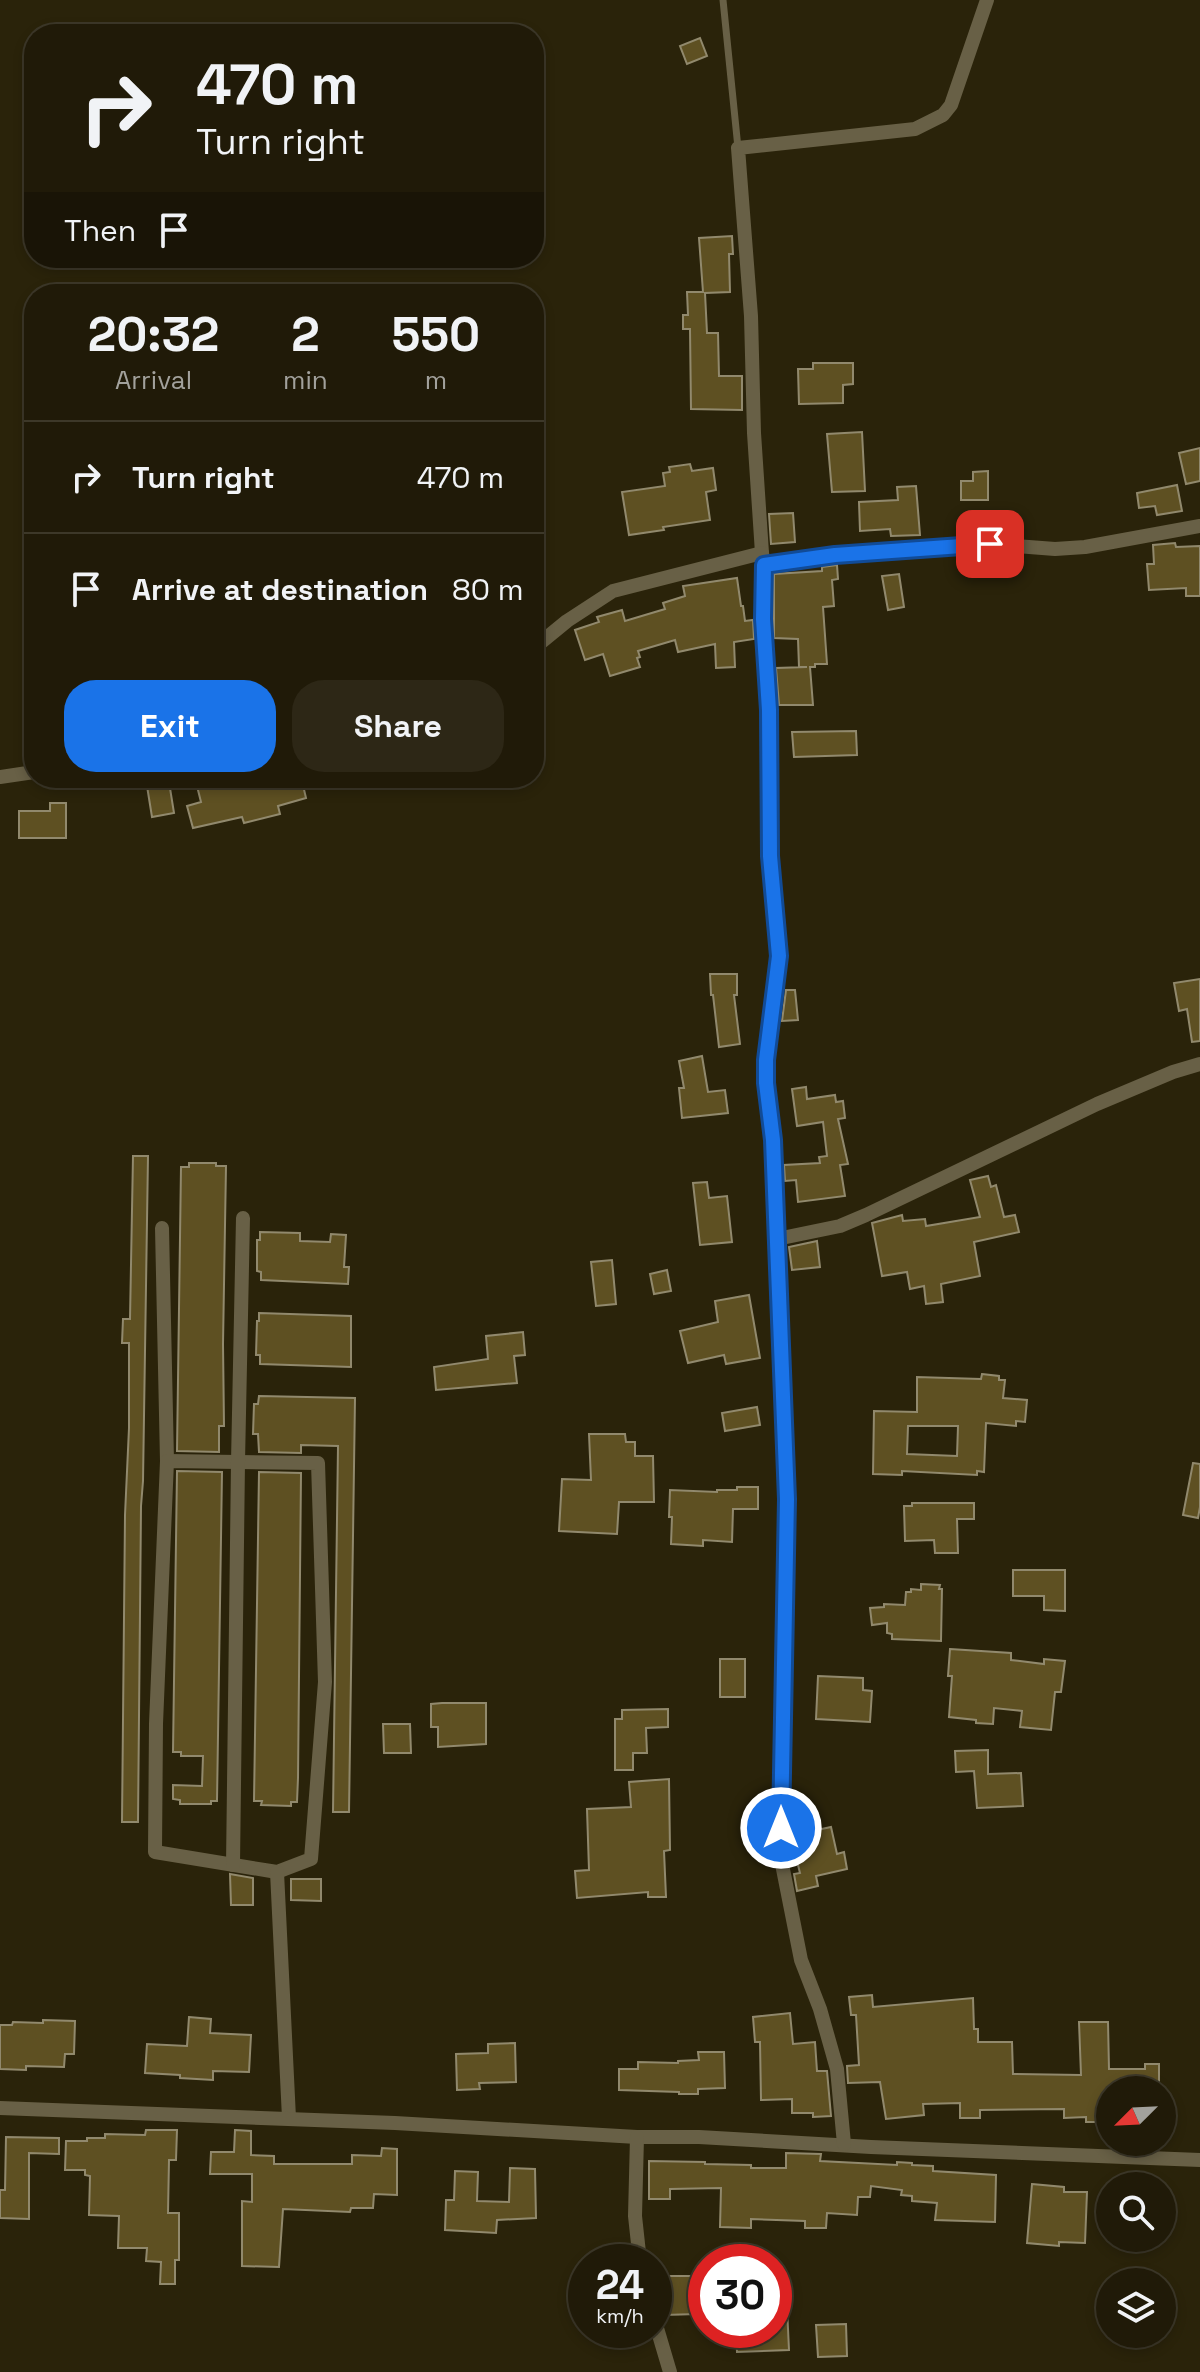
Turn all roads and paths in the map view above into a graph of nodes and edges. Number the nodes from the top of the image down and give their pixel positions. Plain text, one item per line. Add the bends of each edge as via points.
1 (723, 0) edge
2 (987, 0) edge
3 (738, 148) junction
4 (1200, 526) edge
5 (763, 559) junction
6 (544, 640) edge
7 (24, 773) edge
8 (0, 777) edge
9 (1200, 1064) edge
10 (243, 1218) dead end
11 (162, 1228) dead end
12 (777, 1239) junction
13 (167, 1461) junction
14 (238, 1462) junction
15 (233, 1865) junction
16 (277, 1872) junction
17 (0, 2108) edge
18 (289, 2118) junction
19 (637, 2137) junction
20 (844, 2144) junction
21 (1200, 2160) edge
22 (638, 2244) edge
23 (663, 2348) edge
24 (670, 2372) edge

1 - 3 lane
2 - 3 street via 951,105 928,124
3 - 5 street
4 - 5 street via 1085,547 961,545
5 - 6 street via 613,591
5 - 12 street via 770,856 779,956 766,1060
7 - 8 street
9 - 12 street via 1097,1104 840,1226
10 - 14 street
11 - 13 street
12 - 20 street via 787,1523 780,1854 801,1960 837,2069
13 - 14 street
13 - 15 street via 155,1852
14 - 15 street
14 - 16 street via 318,1463 325,1682 311,1859
15 - 16 street
16 - 18 street
17 - 18 street
18 - 19 street
19 - 20 street
19 - 22 street
20 - 21 street
23 - 24 street

